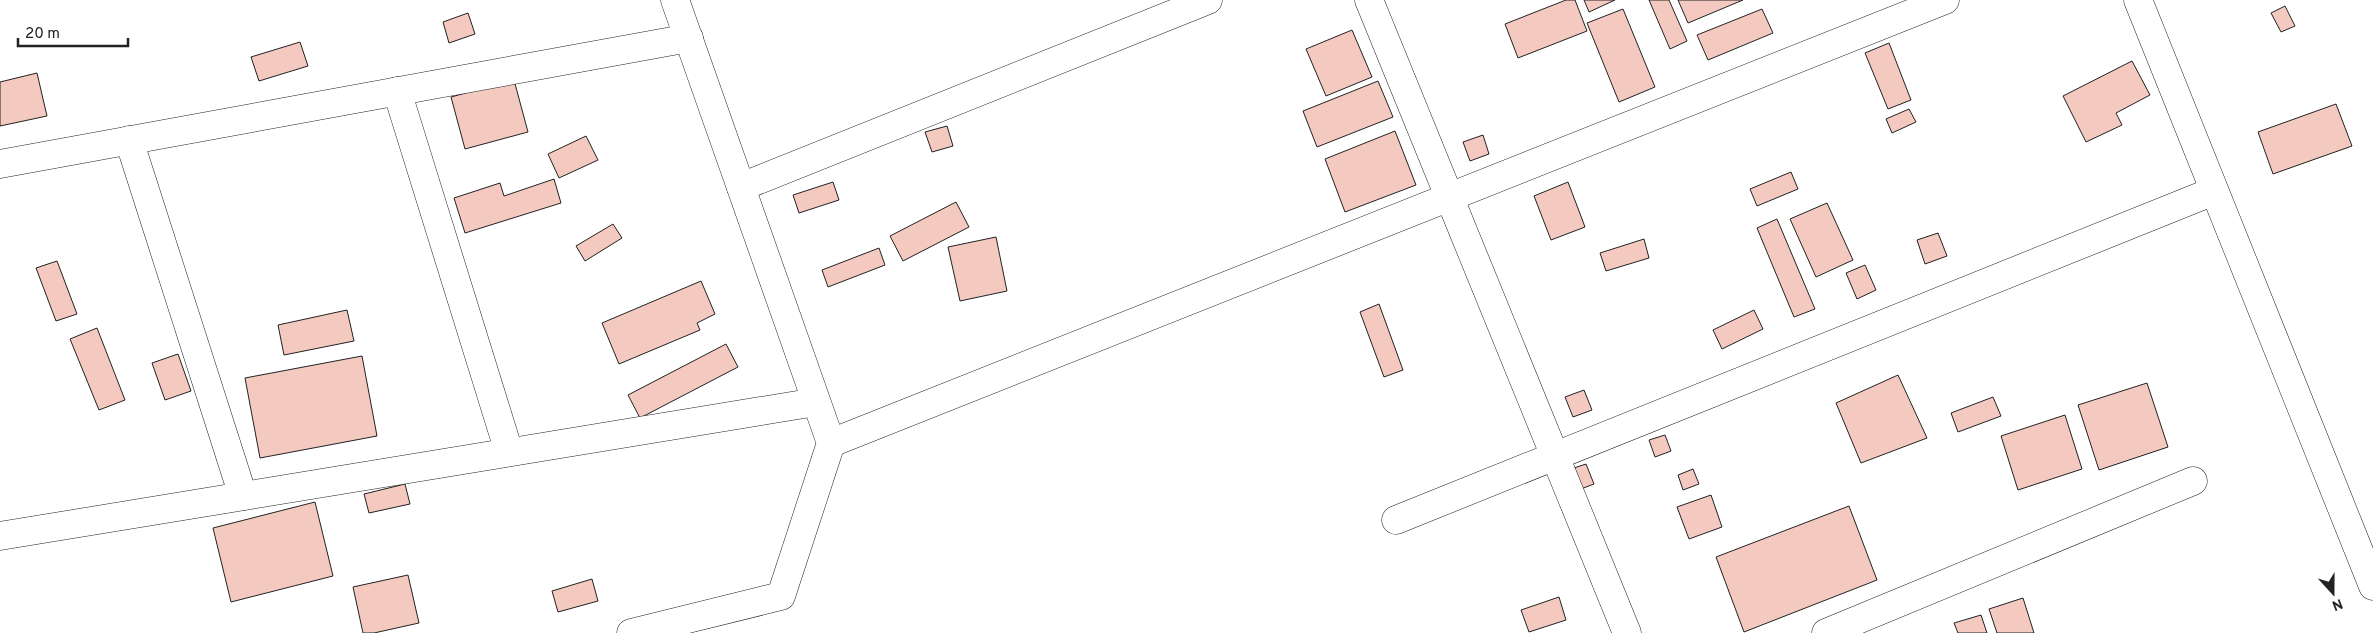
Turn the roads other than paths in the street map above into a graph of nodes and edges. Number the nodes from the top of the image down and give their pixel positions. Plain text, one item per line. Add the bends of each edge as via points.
1 (675, 0) edge
2 (1208, 0) edge
3 (1369, 0) edge
4 (1945, 0) edge
5 (2138, 0) edge
6 (689, 38) junction
7 (397, 91) junction
8 (129, 140) junction
9 (0, 164) edge
10 (741, 187) junction
11 (2214, 191) junction
12 (1449, 197) junction
13 (816, 402) junction
14 (830, 442) junction
15 (509, 452) junction
16 (1555, 456) junction
17 (2193, 481) dead end
18 (243, 496) junction
19 (1396, 520) dead end
20 (0, 534) edge
21 (2373, 586) edge
22 (631, 633) edge
23 (1627, 633) edge
24 (1826, 633) edge

1 - 6 street
2 - 10 street
3 - 12 street
4 - 12 street
5 - 11 street
6 - 7 street
6 - 10 street
7 - 8 street
7 - 15 street
8 - 9 street
8 - 18 street
10 - 13 street
11 - 16 street
11 - 21 street
12 - 14 street
12 - 16 street
13 - 14 street
13 - 15 street
14 - 22 street via 781,596
15 - 18 street
16 - 19 street
16 - 23 street
17 - 24 street
18 - 20 street

